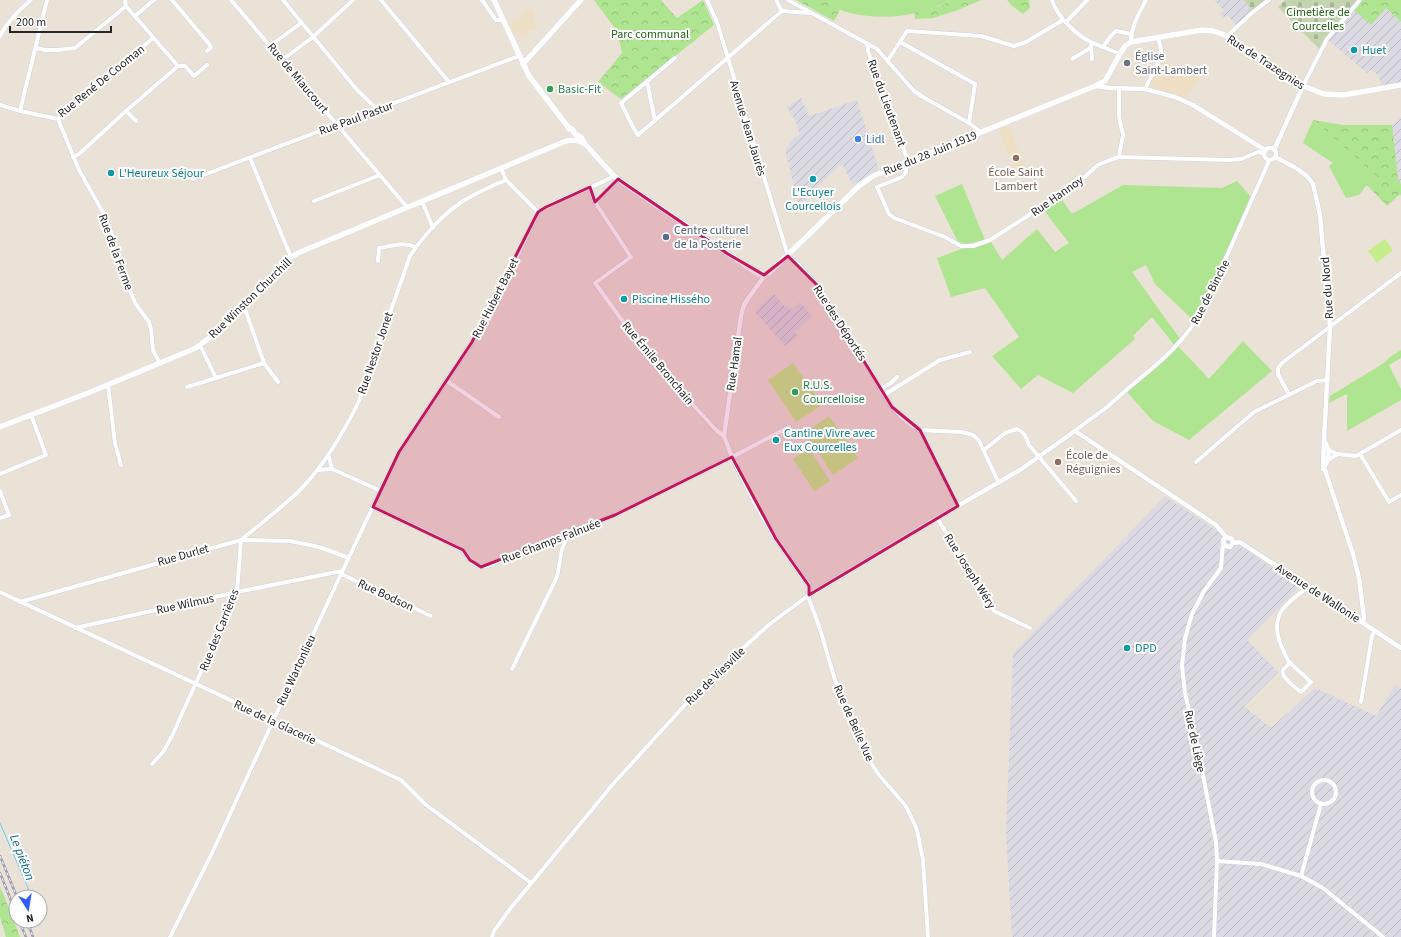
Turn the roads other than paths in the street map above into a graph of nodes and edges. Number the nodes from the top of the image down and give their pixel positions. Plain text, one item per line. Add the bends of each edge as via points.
1 (31, 0) edge
2 (48, 0) edge
3 (125, 0) edge
4 (154, 0) edge
5 (172, 0) edge
6 (231, 0) edge
7 (282, 0) edge
8 (352, 0) edge
9 (380, 0) edge
10 (482, 0) edge
11 (494, 0) edge
12 (581, 0) edge
13 (707, 0) edge
14 (776, 0) edge
15 (788, 0) edge
16 (1052, 0) edge
17 (1087, 0) edge
18 (1146, 0) edge
19 (1269, 0) edge
20 (1360, 0) edge
21 (126, 6) junction
22 (782, 11) junction
23 (813, 14) junction
24 (135, 16) junction
25 (503, 20) junction
26 (1064, 21) junction
27 (301, 23) junction
28 (1131, 34) junction
29 (0, 36) edge
30 (1227, 36) junction
31 (313, 37) junction
32 (1158, 37) junction
33 (153, 38) junction
34 (900, 42) junction
35 (1131, 42) junction
36 (867, 43) junction
37 (1092, 44) junction
38 (270, 46) junction
39 (1103, 47) junction
40 (36, 48) junction
41 (207, 51) dead end
42 (1120, 54) junction
43 (519, 56) junction
44 (675, 58) dead end
45 (728, 59) junction
46 (1072, 59) dead end
47 (1092, 59) dead end
48 (282, 60) junction
49 (888, 60) junction
50 (523, 64) junction
51 (207, 65) dead end
52 (178, 66) junction
53 (647, 81) junction
54 (449, 82) junction
55 (1401, 85) edge
56 (1095, 86) junction
57 (1303, 86) junction
58 (1119, 88) junction
59 (1145, 89) junction
60 (0, 106) edge
61 (378, 110) junction
62 (126, 111) junction
63 (20, 112) junction
64 (58, 119) junction
65 (655, 120) junction
66 (136, 121) dead end
67 (969, 123) junction
68 (337, 125) junction
69 (981, 132) junction
70 (574, 136) junction
71 (1274, 150) junction
72 (1265, 152) junction
73 (73, 157) junction
74 (1276, 157) junction
75 (250, 158) junction
76 (1119, 158) junction
77 (1270, 161) junction
78 (908, 162) junction
79 (501, 168) junction
80 (380, 175) junction
81 (616, 177) junction
82 (193, 179) dead end
83 (506, 180) junction
84 (590, 187) junction
85 (314, 201) dead end
86 (422, 201) junction
87 (595, 202) junction
88 (407, 207) junction
89 (538, 212) junction
90 (433, 228) junction
91 (416, 247) junction
92 (788, 256) junction
93 (291, 257) junction
94 (378, 261) dead end
95 (1401, 272) edge
96 (764, 275) junction
97 (244, 306) junction
98 (1330, 327) junction
99 (200, 345) junction
100 (970, 352) dead end
101 (264, 363) junction
102 (160, 364) junction
103 (897, 377) dead end
104 (216, 378) junction
105 (1328, 380) junction
106 (446, 381) junction
107 (278, 382) dead end
108 (108, 385) junction
109 (187, 387) dead end
110 (881, 389) junction
111 (884, 395) junction
112 (1289, 395) junction
113 (31, 415) junction
114 (499, 417) dead end
115 (0, 427) edge
116 (790, 427) dead end
117 (920, 430) junction
118 (1401, 430) edge
119 (1075, 431) junction
120 (724, 436) junction
121 (1324, 440) junction
122 (984, 450) junction
123 (1329, 450) junction
124 (1338, 454) junction
125 (1360, 454) junction
126 (1323, 455) junction
127 (1040, 456) junction
128 (329, 457) junction
129 (732, 457) junction
130 (1328, 460) junction
131 (1196, 462) dead end
132 (121, 465) dead end
133 (332, 469) junction
134 (1323, 469) junction
135 (318, 470) junction
136 (0, 474) edge
137 (999, 482) junction
138 (0, 491) edge
139 (381, 491) junction
140 (1401, 496) edge
141 (1076, 501) dead end
142 (373, 506) junction
143 (958, 506) junction
144 (0, 518) edge
145 (937, 518) junction
146 (568, 535) junction
147 (1226, 537) junction
148 (241, 540) junction
149 (1223, 543) junction
150 (1233, 543) junction
151 (1228, 547) junction
152 (1223, 553) junction
153 (349, 558) junction
154 (342, 573) junction
155 (1308, 587) junction
156 (0, 592) edge
157 (237, 592) junction
158 (809, 595) junction
159 (20, 602) junction
160 (431, 616) dead end
161 (1362, 622) junction
162 (75, 628) junction
163 (1030, 628) dead end
164 (1375, 631) junction
165 (1401, 648) edge
166 (1290, 663) junction
167 (512, 669) dead end
168 (196, 684) junction
169 (1361, 702) dead end
170 (272, 721) junction
171 (152, 764) dead end
172 (1321, 804) junction
173 (1217, 861) junction
174 (1302, 876) junction
175 (531, 882) junction
176 (170, 937) edge
177 (492, 937) edge
178 (928, 937) edge
179 (1214, 937) edge
180 (1382, 937) edge

1 - 29 street via 21,8
2 - 40 street
3 - 21 street
4 - 24 street
5 - 41 street via 210,45 211,48
6 - 38 street, Rue de Miaucourt
7 - 27 street
8 - 31 street
9 - 54 street
10 - 25 street via 496,20
11 - 25 main road
12 - 50 main road
13 - 45 street, Avenue Jean Jaurès via 717,22
14 - 22 street
15 - 23 street
16 - 26 street
17 - 26 street
18 - 28 street via 1137,15
19 - 30 street
20 - 57 street via 1327,39
21 - 24 street
21 - 40 street via 75,48
22 - 23 street
22 - 45 street
23 - 36 street
24 - 33 street
25 - 43 main road
26 - 34 street via 1014,46 981,36 907,31
26 - 37 street
27 - 31 street
27 - 38 street
28 - 35 street
28 - 39 street via 1116,32
30 - 32 main road, Rue de Trazegnies via 1202,30
30 - 57 main road, Rue de Trazegnies
31 - 48 street
31 - 61 street via 358,92
32 - 35 main road, Rue de Trazegnies
32 - 59 street via 1161,56
33 - 52 street
33 - 64 street, Rue René De Cooman
34 - 49 street
34 - 67 street via 975,84
35 - 42 main road
36 - 49 street
36 - 78 street, Rue du Lieutenant
37 - 39 street
37 - 46 street
37 - 47 street
38 - 48 street, Rue de Miaucourt
39 - 42 street
40 - 63 street
42 - 56 main road via 1105,80
43 - 50 main road
43 - 54 street, Rue Paul Pastur
44 - 53 street
45 - 65 street
45 - 92 street, Avenue Jean Jaurès
48 - 68 street, Rue de Miaucourt
49 - 67 street via 914,91
50 - 70 main road via 529,76 572,129
51 - 52 street via 194,76 185,66
52 - 62 street
53 - 65 street
53 - 65 street via 621,103 638,135
54 - 61 street, Rue Paul Pastur
55 - 57 main road, Rue de Trazegnies via 1344,94 1324,94
56 - 58 street
56 - 69 main road, Rue du 28 Juin 1919
57 - 71 street
58 - 59 street
58 - 76 street via 1123,135
59 - 72 street via 1185,101
60 - 63 street, Rue René De Cooman
61 - 68 street, Rue Paul Pastur
62 - 66 street
62 - 73 street
63 - 64 street, Rue René De Cooman
64 - 73 street, Rue de la Ferme
67 - 69 street
68 - 75 street, Rue Paul Pastur
68 - 80 street, Rue de Miaucourt
69 - 78 main road, Rue du 28 Juin 1919
70 - 79 main road, Rue Winston Churchill via 571,141
70 - 81 main road via 581,137
71 - 72 street via 1269,149
71 - 74 street
72 - 76 street, Rue Hannoy via 1228,160
72 - 77 street via 1264,156
73 - 102 street, Rue de la Ferme via 105,216 113,247 135,303 149,322 153,350
74 - 77 street
74 - 98 street, Rue du Nord via 1307,176 1312,184 1323,233
75 - 82 street, Rue Paul Pastur
75 - 93 street
76 - 78 street, Rue Hannoy via 1098,165 1073,187 990,240 973,246 961,246 889,214 877,187 902,176 906,172
77 - 119 street, Rue de Binche via 1198,318 1163,360
78 - 92 main road, Rue du 28 Juin 1919 via 876,175 860,185
79 - 83 street
79 - 86 main road, Rue Winston Churchill
80 - 85 street
80 - 88 street, Rue de Miaucourt
81 - 84 street
81 - 87 street
81 - 96 main road via 758,274
83 - 89 street
83 - 90 street, Rue Nestor Jonet via 460,203
84 - 87 street
84 - 89 street
86 - 88 main road, Rue Winston Churchill
86 - 90 street
87 - 120 street, Rue Émile Bronchain via 631,257 595,282 645,352
88 - 93 main road, Rue Winston Churchill
89 - 106 street, Rue Hubert Bayet via 502,289
90 - 91 street, Rue Nestor Jonet
91 - 94 street via 399,244 380,248
91 - 128 street, Rue Nestor Jonet via 404,270 359,401
92 - 96 main road, Rue du 28 Juin 1919
92 - 110 street, Rue des Déportés via 818,286
93 - 97 main road, Rue Winston Churchill
95 - 98 street
96 - 120 street, Rue Hamal via 747,301 741,316
97 - 99 main road, Rue Winston Churchill
97 - 101 street
98 - 105 street, Rue du Nord
98 - 112 street via 1278,368 1278,374
99 - 102 main road, Rue Winston Churchill
99 - 104 street
100 - 111 street via 940,360
101 - 104 street
101 - 107 street
102 - 108 main road, Rue Winston Churchill
103 - 110 street
104 - 109 street
105 - 112 street via 1317,381
105 - 121 street, Rue du Nord
106 - 114 street
106 - 139 street, Rue Hubert Bayet via 400,452
108 - 113 main road, Rue Winston Churchill
108 - 132 street via 115,443
110 - 111 street, Rue des Déportés
111 - 117 street, Rue des Déportés via 902,417
112 - 131 street via 1254,412
113 - 115 main road, Rue Winston Churchill
113 - 136 street via 46,455
116 - 129 street
117 - 122 street via 973,435
117 - 143 street
118 - 125 street
119 - 127 street, Rue de Binche
119 - 147 street via 1216,525
120 - 129 street, Rue Hamal
121 - 123 street
121 - 126 street, Rue du Nord
122 - 127 street via 1005,433 1017,429
122 - 137 street
123 - 124 street
123 - 126 street
123 - 130 street
124 - 125 street
124 - 130 street
125 - 140 street via 1389,502
126 - 130 street
126 - 134 street, Rue du Nord
127 - 137 street, Rue de Binche
127 - 141 street
128 - 133 street
128 - 135 street, Rue Nestor Jonet
129 - 146 street, Rue Champs Falnuée via 615,516
129 - 158 street, Rue Hamal via 776,539 809,586
130 - 134 street
133 - 135 street
133 - 139 street
134 - 161 street, Rue du Nord via 1359,578 1364,618
135 - 148 street via 298,492
137 - 143 street, Rue de Viesville
138 - 144 street via 9,515
139 - 142 street, Rue Wartonlieu
142 - 146 street, Rue Champs Falnuée via 463,550 470,560 481,567
142 - 153 street, Rue Wartonlieu
143 - 145 street, Rue de Viesville
145 - 158 street, Rue de Viesville
145 - 163 street, Rue Joseph Wéry via 994,611
146 - 167 street via 562,549 557,577
147 - 149 street
147 - 150 street via 1231,538
148 - 153 street, Rue Durlet via 290,541 319,547
148 - 157 street, Rue des Carrières
148 - 159 street, Rue Durlet
149 - 151 street
149 - 152 street, Rue de Liège
150 - 151 street
150 - 155 street, Avenue de Wallonie via 1240,542
151 - 152 street, Rue de Liège
152 - 173 street, Rue de Liège via 1221,568 1204,591 1192,614 1185,638 1182,666 1185,694 1216,842
153 - 154 street, Rue Wartonlieu
154 - 157 street, Rue Wilmus
154 - 160 street, Rue Bodson
154 - 170 street, Rue Wartonlieu
155 - 161 street, Avenue de Wallonie
155 - 166 street via 1288,602 1277,619 1278,635
156 - 159 street, Rue de la Glacerie
157 - 162 street, Rue Wilmus
157 - 168 street, Rue des Carrières
158 - 175 street, Rue de Viesville via 771,624 704,685 613,784
158 - 178 street, Rue de Belle Vue via 835,680 864,751 879,775 905,805 917,830 923,860
159 - 162 street, Rue de la Glacerie
161 - 164 street, Avenue de Wallonie
162 - 168 street, Rue de la Glacerie
164 - 165 street, Avenue de Wallonie
164 - 169 street
166 - 166 street via 1283,670 1283,674 1301,692 1310,682
168 - 170 street, Rue de la Glacerie
168 - 171 street, Rue des Carrières via 172,736
170 - 175 street, Rue de la Glacerie via 401,780 425,804
170 - 176 street, Rue Wartonlieu via 212,853
172 - 172 street via 1329,803 1334,798 1336,790 1328,781 1321,781 1313,788 1314,798
172 - 174 street
173 - 174 street via 1261,864
173 - 179 street, Rue de Liège
174 - 180 street via 1323,888
175 - 177 street, Rue de Viesville

